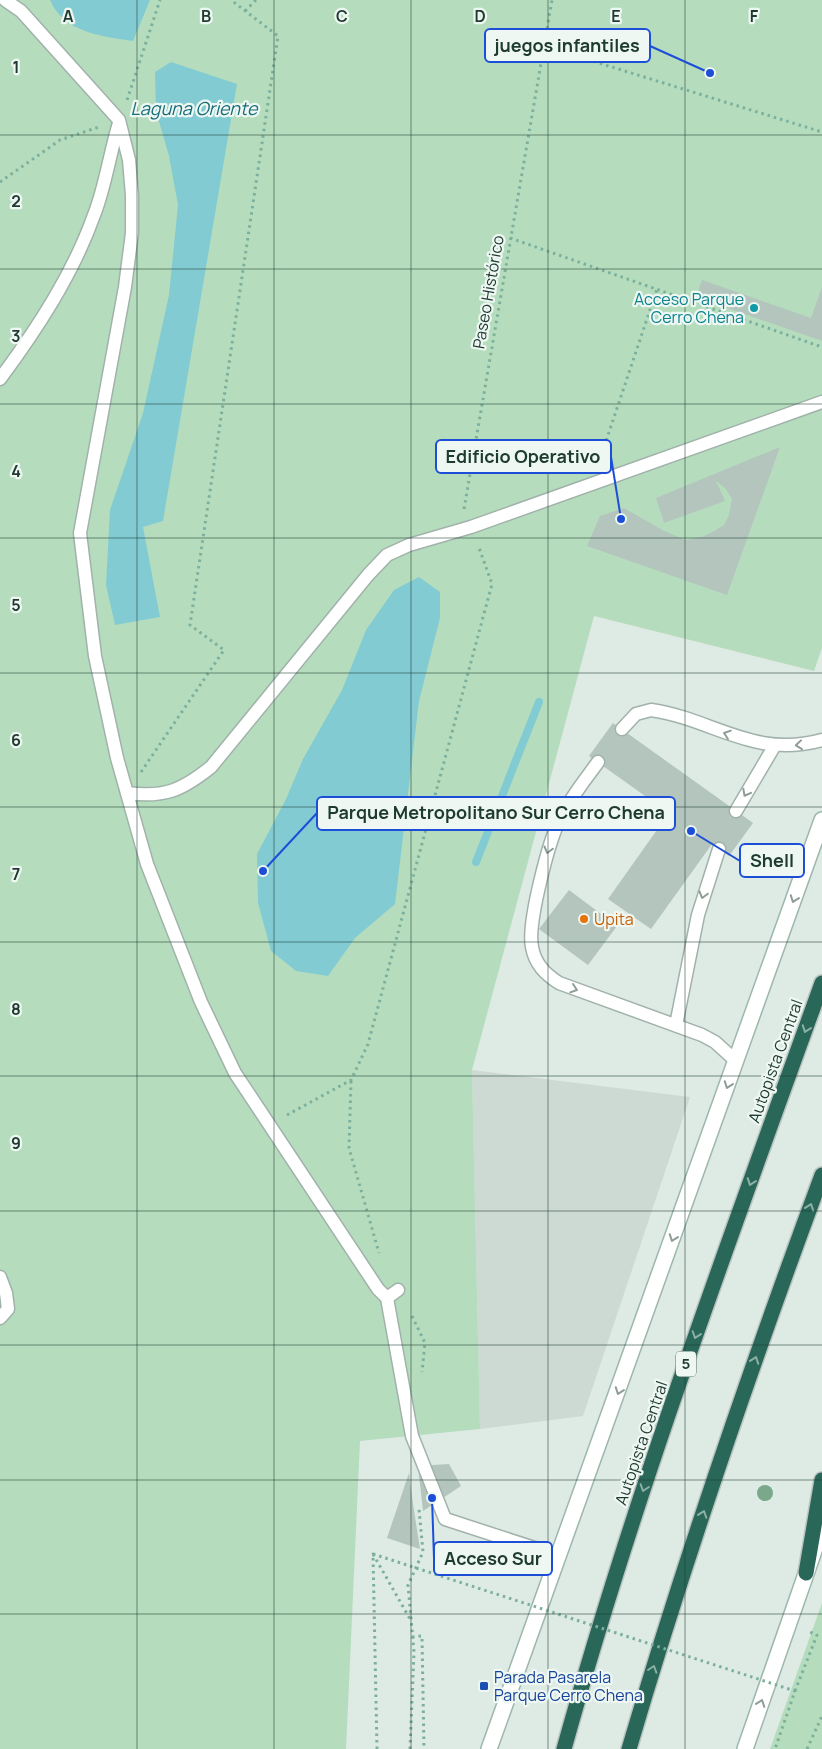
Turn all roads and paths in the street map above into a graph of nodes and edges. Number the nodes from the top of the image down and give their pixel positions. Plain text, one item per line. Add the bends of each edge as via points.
1 (5, 0) edge
2 (160, 0) edge
3 (231, 0) edge
4 (256, 0) edge
5 (552, 0) edge
6 (245, 11) junction
7 (544, 46) junction
8 (119, 120) junction
9 (822, 132) edge
10 (0, 182) edge
11 (510, 238) junction
12 (658, 289) junction
13 (822, 347) edge
14 (0, 379) edge
15 (822, 402) edge
16 (592, 484) junction
17 (471, 527) junction
18 (622, 729) dead end
19 (822, 740) edge
20 (775, 746) junction
21 (598, 762) dead end
22 (127, 793) junction
23 (736, 811) dead end
24 (822, 820) edge
25 (719, 849) dead end
26 (822, 983) edge
27 (676, 1025) junction
28 (736, 1061) junction
29 (270, 1125) junction
30 (822, 1175) edge
31 (0, 1276) edge
32 (398, 1290) dead end
33 (388, 1298) junction
34 (0, 1318) edge
35 (822, 1480) edge
36 (822, 1528) edge
37 (373, 1554) junction
38 (559, 1556) junction
39 (806, 1573) junction
40 (411, 1620) dead end
41 (817, 1635) dead end
42 (412, 1637) dead end
43 (414, 1652) dead end
44 (795, 1691) junction
45 (822, 1716) edge
46 (377, 1749) edge
47 (410, 1749) edge
48 (424, 1749) edge
49 (489, 1749) edge
50 (564, 1749) edge
51 (629, 1749) edge
52 (745, 1749) edge
53 (775, 1749) edge
54 (807, 1749) edge

1 - 8 lane via 21,11
2 - 8 path
3 - 6 path
4 - 6 path
5 - 7 path, Paseo Histórico
6 - 22 path via 278,36 190,625 224,650
7 - 9 path
7 - 11 path, Paseo Histórico
8 - 10 path via 60,140
8 - 14 lane via 95,214 72,266 28,341
8 - 22 lane via 129,160 132,233 80,533 95,656
11 - 12 path
11 - 17 path, Paseo Histórico via 463,506
12 - 13 path
12 - 16 path
15 - 16 lane
16 - 17 lane
17 - 22 lane via 409,545 387,555 211,767 191,783 157,796
17 - 29 path, Paseo Histórico via 492,584 368,1044 351,1080
20 -> 18 lane via 740,739 652,710 636,714
19 -> 20 lane
20 -> 23 lane
21 -> 27 lane via 573,796 554,832 531,929 532,949 541,968 559,983
22 - 29 lane via 148,864 200,1002 235,1073
24 -> 28 main road
25 -> 27 lane via 698,915
26 -> 50 highway, Autopista Central / 5 via 661,1435
27 - 28 lane via 715,1042
28 -> 38 main road
29 - 33 lane via 378,1290
51 -> 30 highway via 702,1515
31 - 34 lane via 8,1309
32 - 33 lane
33 - 38 lane via 412,1436 445,1518
35 - 39 highway
36 - 39 main road
37 - 40 path
37 - 44 path, bridge
37 - 46 path, bridge
38 - 49 main road
52 -> 39 main road
41 - 44 path
42 - 48 path via 422,1636
43 - 47 path
44 - 53 path, bridge
45 - 54 path

